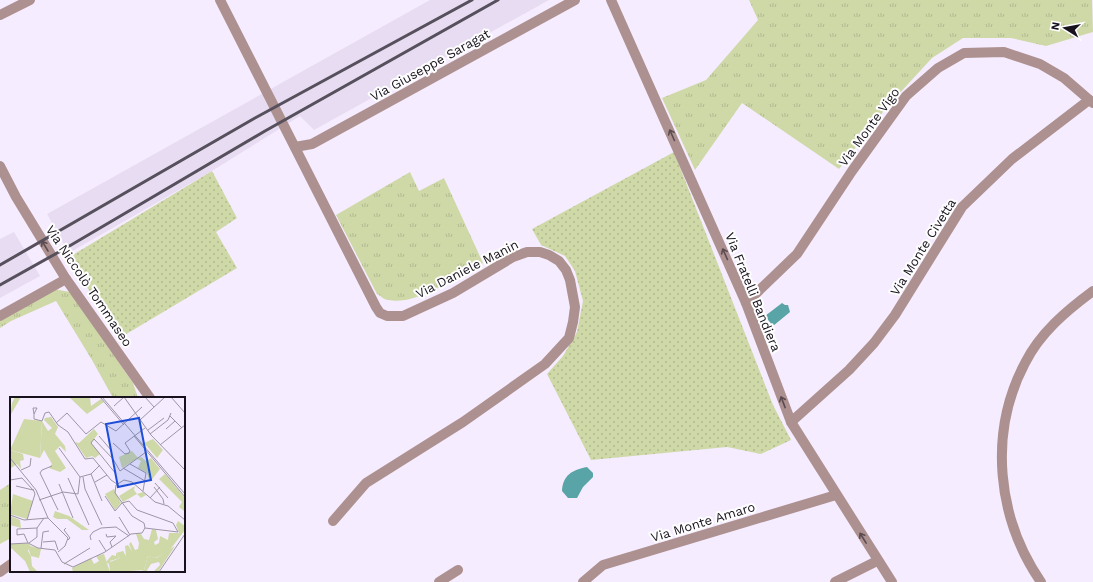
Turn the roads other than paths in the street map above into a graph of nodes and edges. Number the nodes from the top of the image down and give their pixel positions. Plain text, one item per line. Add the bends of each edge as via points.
1 (30, 0) edge
2 (220, 0) edge
3 (575, 0) edge
4 (611, 0) edge
5 (0, 15) edge
6 (1091, 102) edge
7 (295, 147) junction
8 (0, 166) edge
9 (66, 279) junction
10 (1093, 291) edge
11 (746, 303) junction
12 (0, 316) edge
13 (149, 397) edge
14 (790, 422) junction
15 (836, 496) junction
16 (333, 521) dead end
17 (877, 562) junction
18 (10, 565) edge
19 (458, 570) dead end
20 (0, 572) edge
21 (439, 582) edge
22 (583, 582) edge
23 (835, 582) edge
24 (892, 582) edge
25 (1040, 582) edge

1 - 5 street
2 - 7 street, Via Daniele Manin
3 - 7 street, Via Giuseppe Saragat via 312,144
11 -> 4 street, Via Fratelli Bandiera
6 - 11 street, Via Monte Vigo via 1064,78 1040,64 1004,52 964,53 938,68 906,96 797,254
6 - 14 street, Via Monte Civetta via 1012,159 962,206 895,315 874,343 850,370
7 - 16 street, Via Daniele Manin via 380,312 388,316 404,316 453,293 513,257 527,252 540,252 559,261 570,280 575,306 569,338 545,364 463,422 366,483
9 -> 8 street, Via Niccolò Tommaseo
9 - 12 street
9 - 13 street, Via Niccolò Tommaseo
10 - 25 street via 1054,323 1040,341 1025,362 1008,404 1002,450 1006,497 1018,541
14 -> 11 street, Via Fratelli Bandiera
14 - 15 street, Via Fratelli Bandiera
17 -> 15 street, Via Fratelli Bandiera
15 - 22 street, Via Monte Amaro via 603,565
17 - 23 street
17 - 24 street, Via Fratelli Bandiera
18 - 20 street
19 - 21 street

